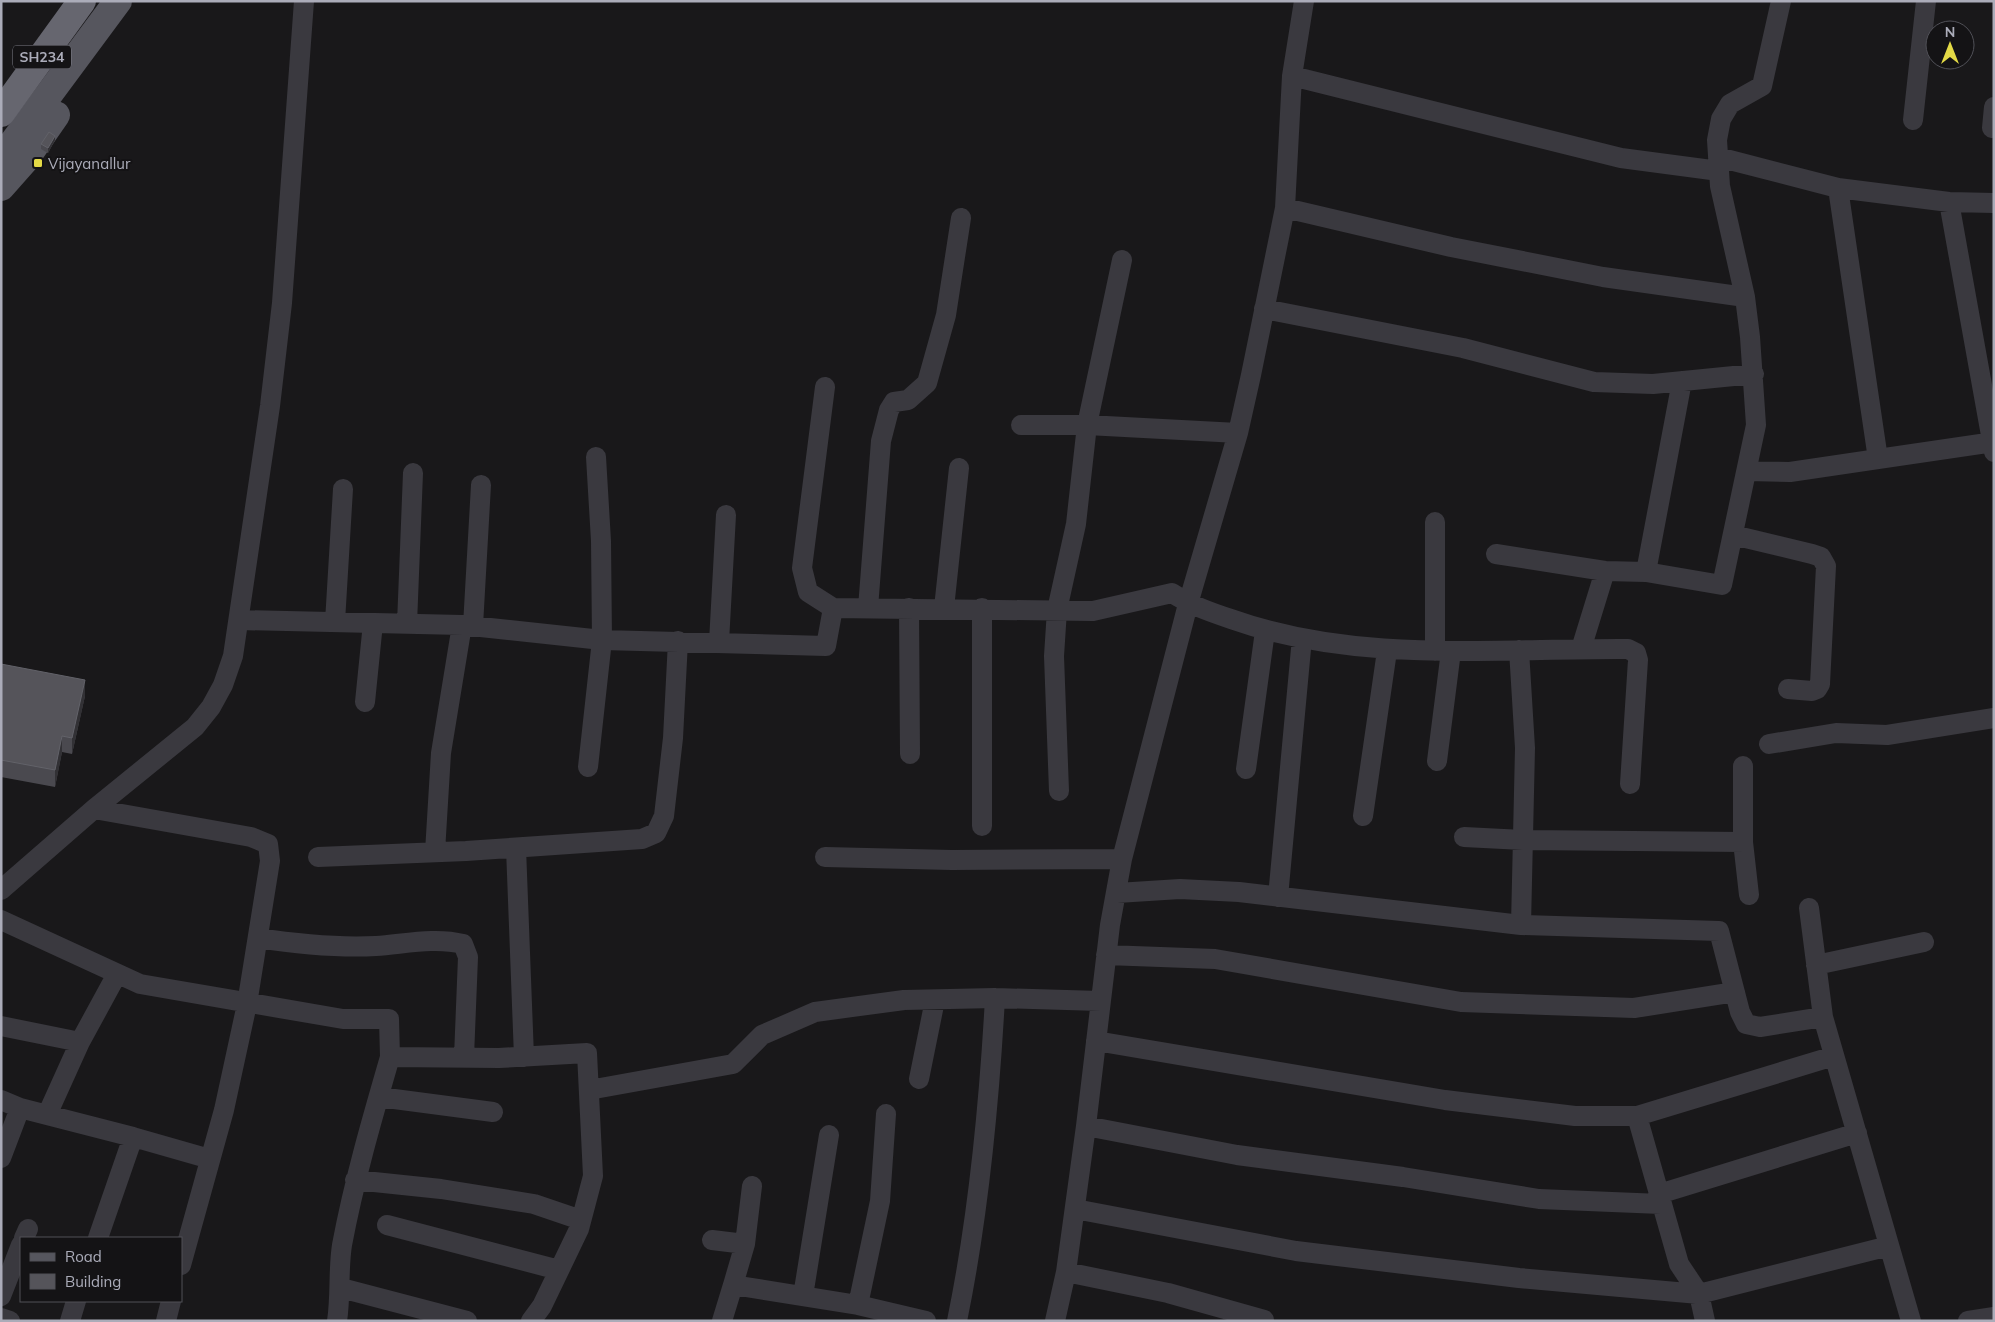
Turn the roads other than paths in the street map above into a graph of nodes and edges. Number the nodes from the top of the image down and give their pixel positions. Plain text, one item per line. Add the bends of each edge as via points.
1 (82, 1) edge
2 (118, 1) edge
3 (304, 1) edge
4 (1304, 1) edge
5 (1781, 1) edge
6 (1926, 1) edge
7 (88, 41) junction
8 (1292, 76) junction
9 (1994, 107) edge
10 (1, 113) edge
11 (1913, 120) dead end
12 (1992, 128) dead end
13 (1, 159) edge
14 (1719, 164) junction
15 (1, 187) edge
16 (1838, 188) junction
17 (1948, 202) junction
18 (1994, 203) edge
19 (1285, 208) junction
20 (961, 218) dead end
21 (1122, 260) dead end
22 (1745, 297) junction
23 (1264, 309) junction
24 (1754, 374) junction
25 (1682, 381) junction
26 (825, 387) dead end
27 (1021, 425) dead end
28 (1087, 425) junction
29 (1238, 433) junction
30 (1993, 446) edge
31 (596, 457) dead end
32 (1878, 459) junction
33 (959, 468) dead end
34 (1747, 471) junction
35 (413, 474) dead end
36 (481, 485) dead end
37 (343, 489) dead end
38 (726, 515) dead end
39 (1435, 522) dead end
40 (1733, 535) junction
41 (1496, 554) dead end
42 (1604, 571) junction
43 (1646, 572) junction
44 (1188, 604) junction
45 (833, 608) junction
46 (868, 608) junction
47 (909, 608) junction
48 (944, 608) junction
49 (982, 608) junction
50 (1057, 610) junction
51 (239, 620) junction
52 (335, 622) junction
53 (374, 623) junction
54 (407, 624) junction
55 (467, 626) junction
56 (1265, 631) junction
57 (1302, 638) junction
58 (602, 640) junction
59 (678, 642) junction
60 (720, 642) junction
61 (1581, 649) junction
62 (1519, 650) junction
63 (1386, 651) junction
64 (1443, 651) junction
65 (1788, 689) dead end
66 (365, 702) dead end
67 (1994, 718) edge
68 (1769, 744) dead end
69 (910, 754) dead end
70 (1437, 761) dead end
71 (1744, 766) dead end
72 (588, 767) dead end
73 (1246, 769) dead end
74 (1630, 784) dead end
75 (1059, 790) dead end
76 (94, 809) junction
77 (1362, 816) dead end
78 (982, 826) dead end
79 (1464, 837) dead end
80 (1523, 840) junction
81 (1743, 842) junction
82 (516, 848) junction
83 (435, 852) junction
84 (318, 856) dead end
85 (824, 856) dead end
86 (1122, 859) junction
87 (1, 890) edge
88 (1117, 893) junction
89 (1749, 895) dead end
90 (1278, 898) junction
91 (1809, 908) dead end
92 (1, 920) edge
93 (1521, 924) junction
94 (258, 938) junction
95 (1924, 942) dead end
96 (1106, 955) junction
97 (1816, 965) junction
98 (117, 974) junction
99 (1735, 992) junction
100 (995, 998) junction
101 (935, 1000) junction
102 (1100, 1001) junction
103 (247, 1004) junction
104 (1823, 1017) junction
105 (1, 1026) edge
106 (1096, 1041) junction
107 (80, 1042) junction
108 (390, 1056) junction
109 (1834, 1056) junction
110 (464, 1057) junction
111 (524, 1057) junction
112 (919, 1079) dead end
113 (589, 1090) junction
114 (379, 1098) junction
115 (1, 1100) edge
116 (20, 1108) junction
117 (493, 1112) dead end
118 (886, 1114) dead end
119 (47, 1115) junction
120 (1637, 1116) junction
121 (1086, 1126) junction
122 (1857, 1133) junction
123 (829, 1135) dead end
124 (133, 1137) junction
125 (1, 1158) edge
126 (210, 1159) junction
127 (355, 1180) junction
128 (752, 1186) dead end
129 (1660, 1199) junction
130 (1075, 1209) junction
131 (581, 1220) junction
132 (387, 1226) dead end
133 (98, 1237) edge
134 (712, 1240) dead end
135 (745, 1244) junction
136 (1889, 1246) junction
137 (20, 1247) edge
138 (182, 1261) edge
139 (559, 1270) junction
140 (1066, 1272) junction
141 (733, 1285) junction
142 (341, 1288) junction
143 (1699, 1294) junction
144 (1, 1296) edge
145 (803, 1296) junction
146 (76, 1302) edge
147 (171, 1302) edge
148 (858, 1305) junction
149 (1994, 1317) edge
150 (1, 1318) edge
151 (1264, 1320) edge
152 (10, 1321) edge
153 (70, 1321) edge
154 (166, 1321) edge
155 (337, 1321) edge
156 (467, 1321) edge
157 (531, 1321) edge
158 (722, 1321) edge
159 (926, 1321) edge
160 (957, 1321) edge
161 (1055, 1321) edge
162 (1705, 1321) edge
163 (1910, 1321) edge
164 (1968, 1321) edge

1 - 10 highway, SH234
2 - 7 main road
3 - 51 street via 282,302
4 - 8 street
5 - 14 street via 1762,86 1730,104 1721,119 1717,140
6 - 11 street
7 - 13 main road
7 - 15 main road via 73,84 61,106 24,161
8 - 14 street via 1622,158
8 - 19 street
9 - 12 street
14 - 16 street
14 - 22 street via 1720,186
16 - 17 street
16 - 32 street
17 - 18 street
17 - 30 street
19 - 22 street via 1451,247 1603,277
19 - 23 street
20 - 46 street via 946,316 927,383 908,400 894,402 881,441
21 - 28 street
22 - 24 street
23 - 25 street via 1444,344 1594,382 1653,384
23 - 29 street
24 - 25 street
24 - 34 street via 1756,425
25 - 43 street
26 - 45 street via 802,568 808,592
27 - 28 street
28 - 29 street
28 - 50 street via 1076,524
29 - 44 street
30 - 32 street
31 - 58 street
32 - 34 street via 1790,472
33 - 48 street
34 - 40 street
35 - 54 street
36 - 55 street
37 - 52 street
38 - 60 street
39 - 64 street
40 - 43 street via 1722,585
40 - 65 street via 1812,554 1821,557 1826,566 1820,684 1812,691
41 - 42 street
42 - 43 street
42 - 61 street
44 - 50 street via 1172,593 1093,611
44 - 56 street
44 - 86 street
45 - 46 street
45 - 60 street via 826,646
46 - 47 street
47 - 48 street
47 - 69 street
48 - 49 street
49 - 50 street
49 - 78 street
50 - 75 street via 1054,656
51 - 52 street
51 - 76 street via 233,656 223,685 210,708 195,726
52 - 53 street
53 - 54 street
53 - 66 street
54 - 55 street
55 - 58 street
55 - 83 street via 441,753
56 - 57 street
56 - 73 street
57 - 63 street
57 - 90 street
58 - 59 street
58 - 72 street
59 - 60 street
59 - 82 street via 673,738 664,816 656,833 642,839
61 - 62 street
61 - 74 street via 1628,649 1636,653
62 - 64 street
62 - 80 street via 1525,748
63 - 64 street
63 - 77 street
64 - 70 street
67 - 68 street via 1887,736 1836,733
71 - 81 street
76 - 87 street
76 - 94 street via 251,837 268,844 270,861
79 - 80 street
80 - 81 street
80 - 93 street
81 - 89 street
82 - 83 street
82 - 111 street
83 - 84 street
85 - 86 street via 952,860
86 - 88 street
88 - 90 street via 1180,889
88 - 96 street
90 - 93 street
91 - 97 street
92 - 98 street
93 - 99 street via 1720,931
94 - 103 street
94 - 110 street via 298,944 374,946 450,941 463,944 468,957
95 - 97 street
96 - 99 street via 1215,959 1461,1002 1634,1008
96 - 102 street
97 - 104 street
98 - 103 street via 140,984
98 - 107 street
99 - 104 street via 1746,1024 1760,1027
100 - 101 street
100 - 102 street
100 - 160 street via 985,1149
101 - 112 street
101 - 113 street via 904,1000 816,1012 762,1035 733,1064
102 - 106 street
103 - 108 street via 343,1019 389,1019
103 - 126 street
104 - 109 street
105 - 107 street
106 - 120 street via 1445,1100 1575,1116
106 - 121 street
107 - 119 street
108 - 110 street
108 - 114 street
109 - 120 street
109 - 122 street
110 - 111 street
111 - 113 street via 587,1053
113 - 131 street via 593,1176
114 - 117 street
114 - 127 street
115 - 116 street
116 - 119 street
116 - 125 street
118 - 148 street via 880,1201
119 - 124 street
120 - 129 street
121 - 129 street via 1237,1155 1539,1199
121 - 130 street
122 - 129 street
122 - 136 street
123 - 145 street
124 - 126 street
124 - 133 street
126 - 138 street
127 - 131 street via 441,1189 534,1204
127 - 142 street via 342,1248
128 - 135 street
129 - 143 street via 1678,1264
130 - 140 street
130 - 143 street via 1296,1251 1519,1278
131 - 139 street
132 - 139 street
134 - 135 street
135 - 141 street
136 - 143 street
136 - 163 street
137 - 144 street
139 - 157 street
140 - 151 street via 1168,1294
140 - 161 street
141 - 145 street
141 - 158 street
142 - 155 street
142 - 156 street
143 - 162 street
145 - 148 street
146 - 153 street
147 - 154 street
148 - 159 street
149 - 164 street
150 - 152 street

